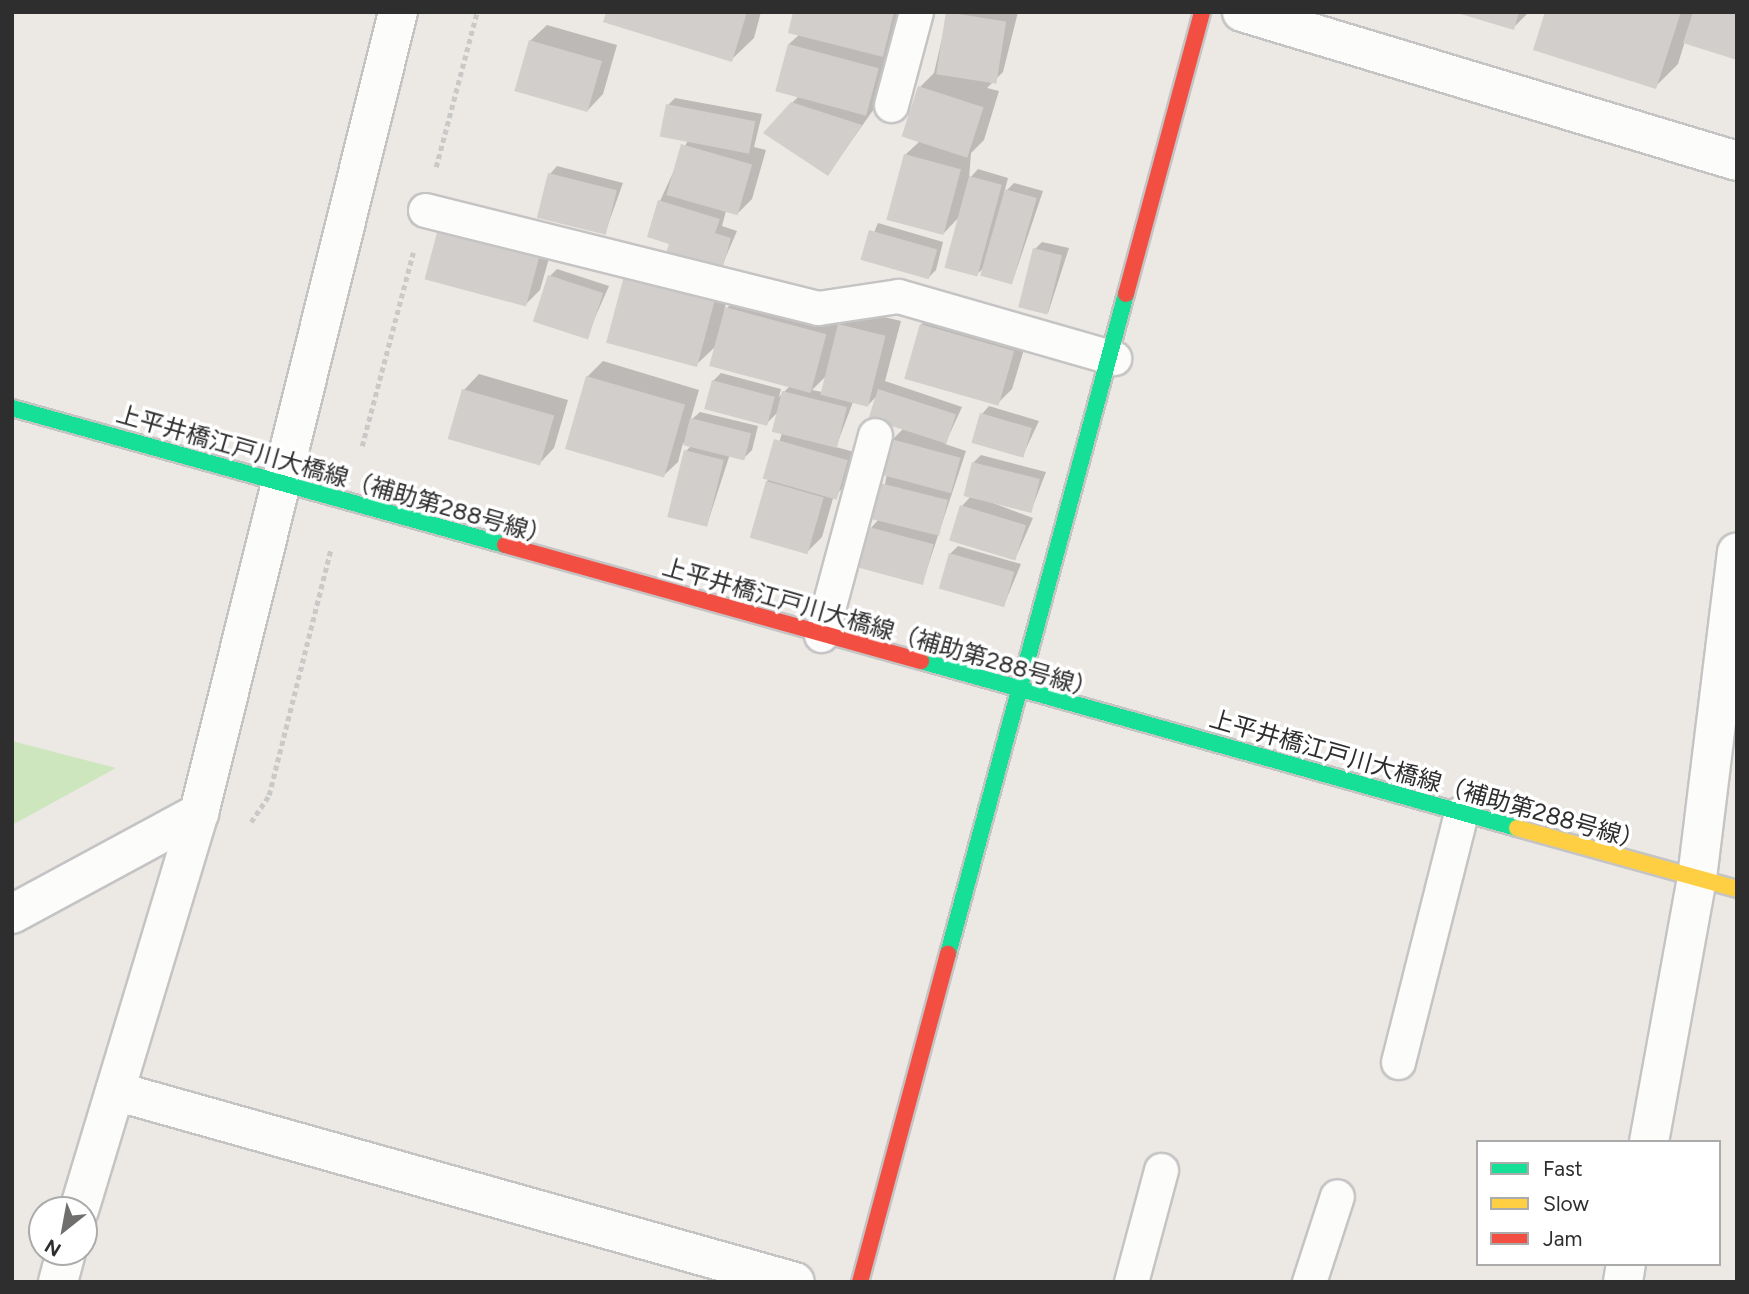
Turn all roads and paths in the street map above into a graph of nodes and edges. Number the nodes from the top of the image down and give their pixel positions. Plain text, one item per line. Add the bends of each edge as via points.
1 (398, 12) edge
2 (916, 12) edge
3 (1202, 12) edge
4 (1242, 12) edge
5 (891, 105) dead end
6 (1737, 161) edge
7 (425, 210) dead end
8 (1114, 358) junction
9 (12, 408) edge
10 (875, 435) dead end
11 (279, 484) junction
12 (1737, 552) edge
13 (821, 635) junction
14 (1018, 690) junction
15 (199, 813) junction
16 (1461, 813) junction
17 (1697, 878) junction
18 (1737, 889) edge
19 (12, 914) edge
20 (1398, 1062) dead end
21 (114, 1091) junction
22 (1648, 1140) edge
23 (1161, 1170) dead end
24 (83, 1196) edge
25 (1337, 1196) dead end
26 (795, 1282) edge
27 (860, 1282) edge
28 (1131, 1282) edge
29 (1309, 1282) edge

1 - 11 street
2 - 5 lane
3 - 8 street
4 - 6 street
7 - 8 lane via 818,308 898,296
8 - 14 street
9 - 11 street, 上平井橋江戸川大橋線（補助第288号線）
10 - 13 lane
11 - 13 street, 上平井橋江戸川大橋線（補助第288号線）
11 - 15 street
12 - 17 street
13 - 14 street, 上平井橋江戸川大橋線（補助第288号線）
14 - 16 street, 上平井橋江戸川大橋線（補助第288号線）
14 - 27 street
15 - 19 street
15 - 21 street
16 - 17 street, 上平井橋江戸川大橋線（補助第288号線）
16 - 20 lane
17 - 18 street, 上平井橋江戸川大橋線（補助第288号線）
17 - 22 street
21 - 24 street
21 - 26 street
23 - 28 lane
25 - 29 lane

